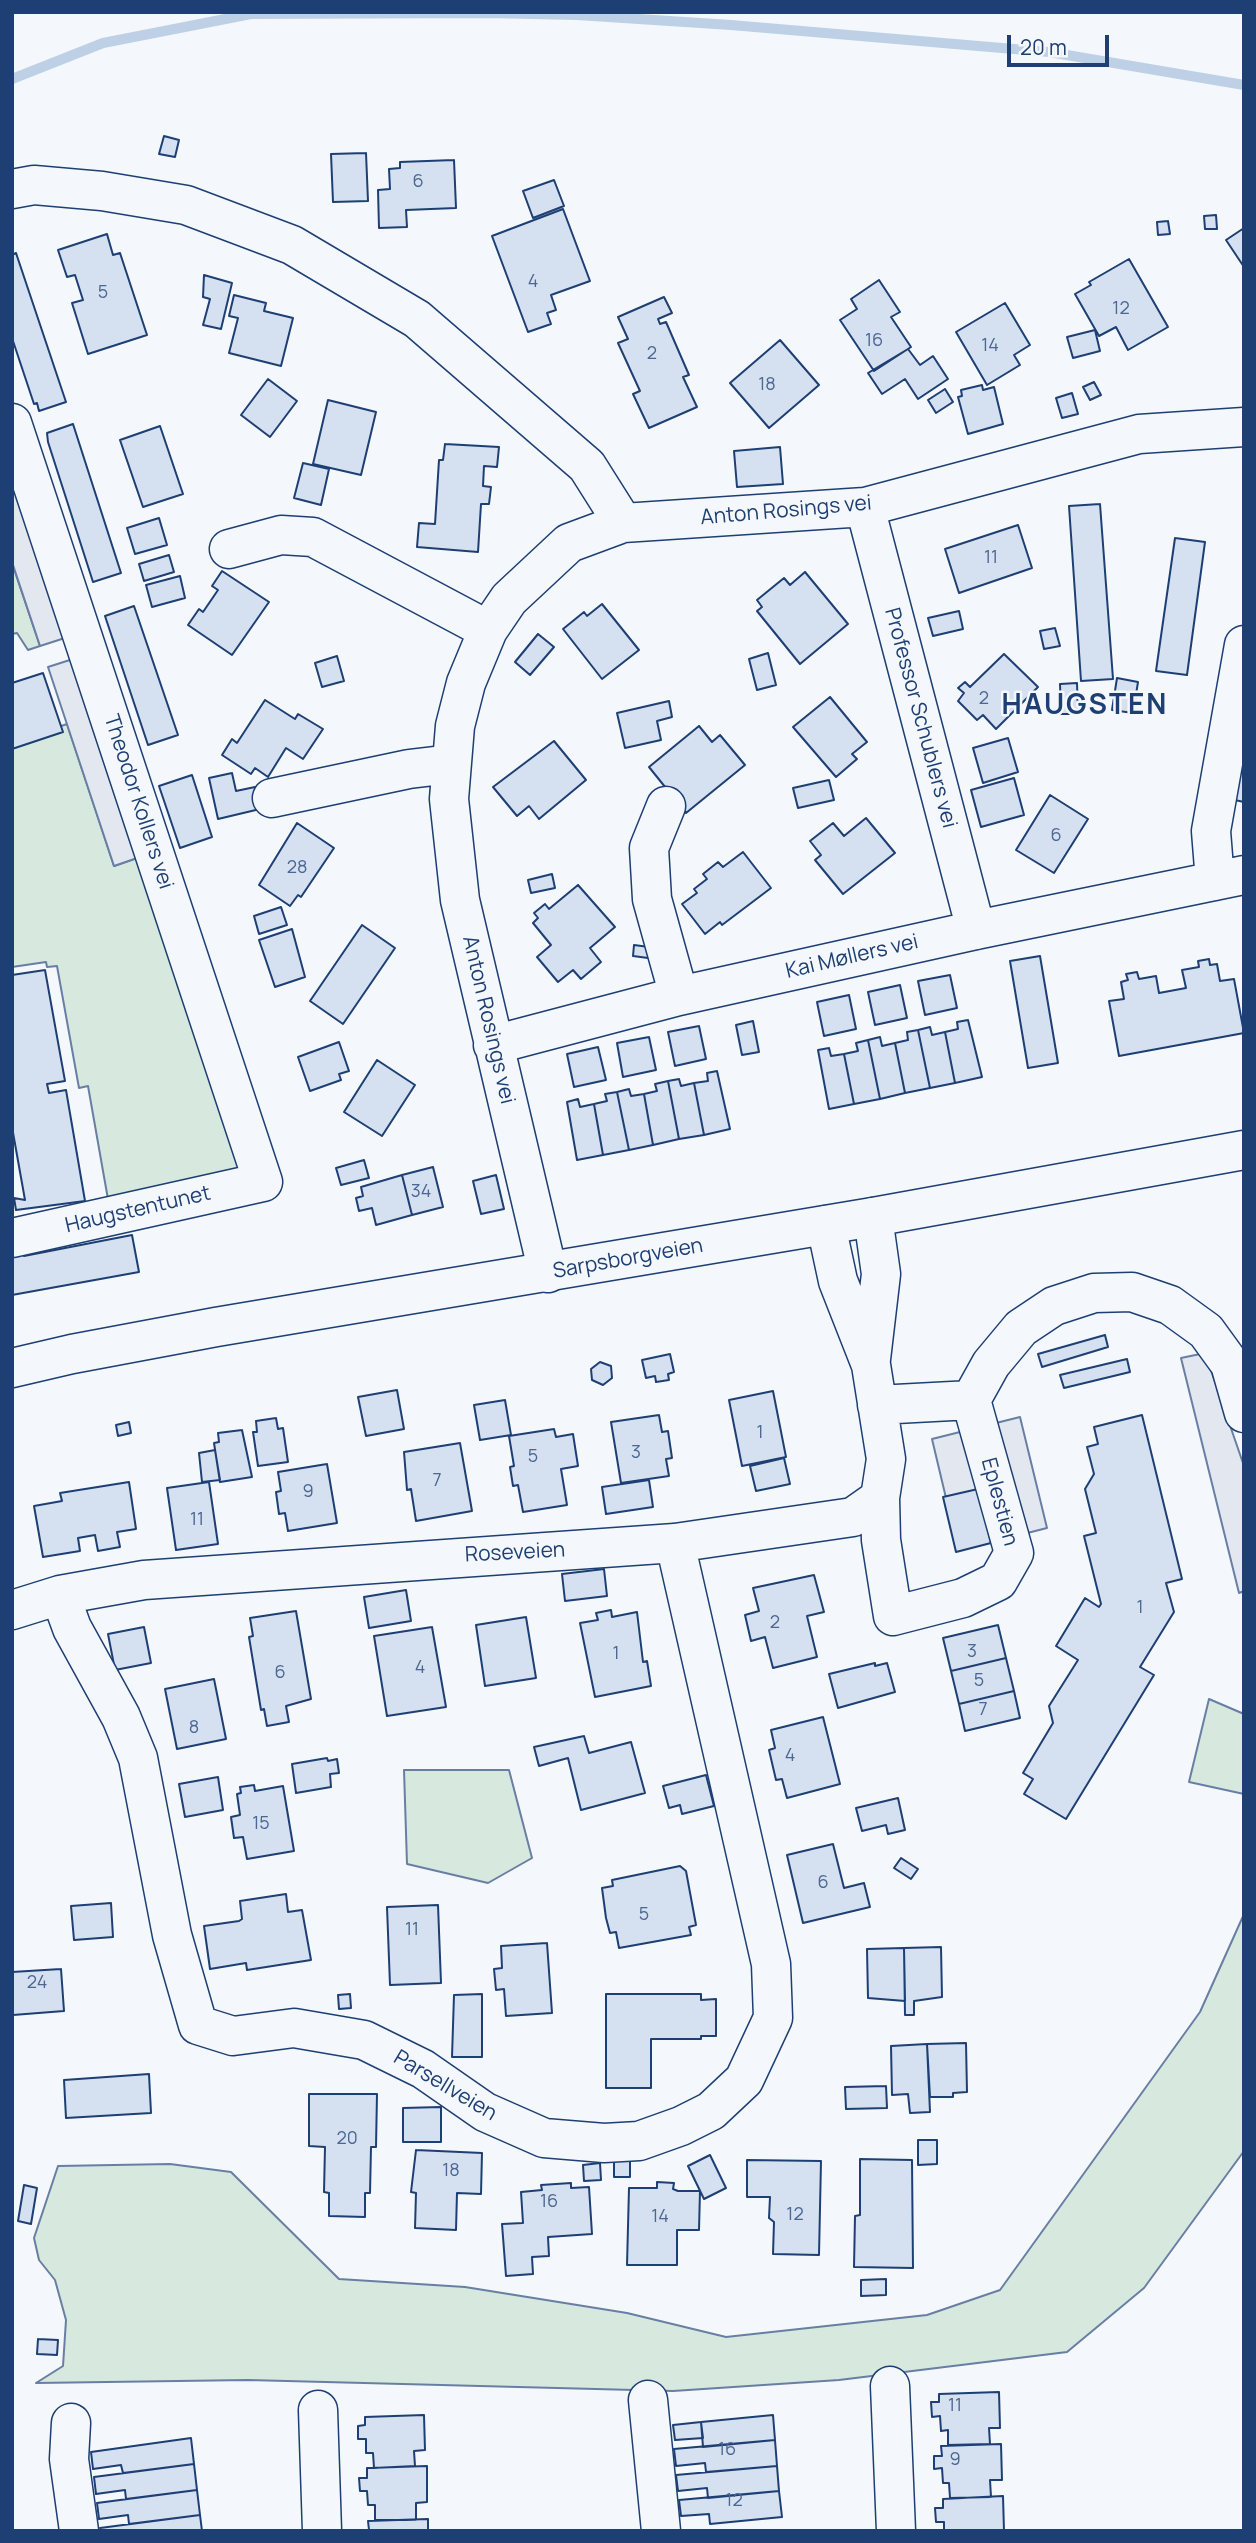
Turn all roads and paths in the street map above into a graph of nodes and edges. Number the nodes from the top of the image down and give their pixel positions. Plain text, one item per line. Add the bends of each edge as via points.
1 (12, 189) edge
2 (12, 423) edge
3 (1244, 427) edge
4 (865, 507) junction
5 (623, 523) junction
6 (229, 549) dead end
7 (488, 630) junction
8 (1244, 645) edge
9 (451, 764) junction
10 (272, 798) dead end
11 (666, 806) dead end
12 (1229, 878) edge
13 (976, 930) junction
14 (679, 996) junction
15 (493, 1045) junction
16 (1244, 1150) edge
17 (263, 1182) joint
18 (873, 1217) junction
19 (827, 1225) junction
20 (12, 1238) edge
21 (548, 1273) junction
22 (871, 1365) junction
23 (12, 1368) edge
24 (971, 1400) junction
25 (877, 1405) junction
26 (1244, 1413) edge
27 (880, 1498) junction
28 (675, 1543) junction
29 (60, 1595) junction
30 (12, 1610) edge
31 (890, 2386) dead end
32 (648, 2400) dead end
33 (318, 2410) dead end
34 (71, 2423) dead end
35 (79, 2531) edge
36 (322, 2531) edge
37 (661, 2531) edge
38 (896, 2531) edge

1 - 5 main road via 34,185 102,191 186,205 292,245 417,319 587,466
2 - 17 main road, Theodor Kollers vei
3 - 4 main road, Anton Rosings vei via 1139,434
4 - 5 main road, Anton Rosings vei
4 - 13 main road, Professor Schublers vei
5 - 7 main road, Anton Rosings vei via 569,543 509,599
6 - 7 main road via 281,535 313,537
7 - 9 main road, Anton Rosings vei via 466,683
8 - 12 main road, Kai Møllers vei via 1211,831
9 - 10 main road
9 - 15 main road, Anton Rosings vei via 453,853
11 - 14 main road via 649,848 652,899
12 - 13 main road, Kai Møllers vei
13 - 14 main road, Kai Møllers vei
14 - 15 main road, Kai Møllers vei
15 - 21 main road, Anton Rosings vei
16 - 18 main road, Sarpsborgveien
17 - 20 main road, Haugstentunet
18 - 19 main road, Sarpsborgveien
18 - 22 main road via 881,1273
19 - 21 main road, Sarpsborgveien
19 - 22 main road via 838,1280
21 - 23 main road, Sarpsborgveien via 227,1325
22 - 25 main road
24 - 25 main road
24 - 26 main road via 991,1364 1021,1328 1054,1306 1094,1293 1132,1292 1170,1305 1206,1331 1230,1364
24 - 27 main road, Eplestien via 1014,1553 998,1581 963,1598 893,1616 880,1540
25 - 27 main road via 886,1459
27 - 28 main road, Roseveien via 853,1517
28 - 29 main road, Roseveien via 144,1580
28 - 29 main road, Parsellveien via 771,1964 773,2018 744,2080 711,2111 639,2141 544,2137 485,2112 423,2069 364,2040 294,2028 233,2036 198,2025 172,1935 138,1758
29 - 30 main road, Roseveien
31 - 38 main road
32 - 37 main road
33 - 36 main road
34 - 35 main road via 69,2459

